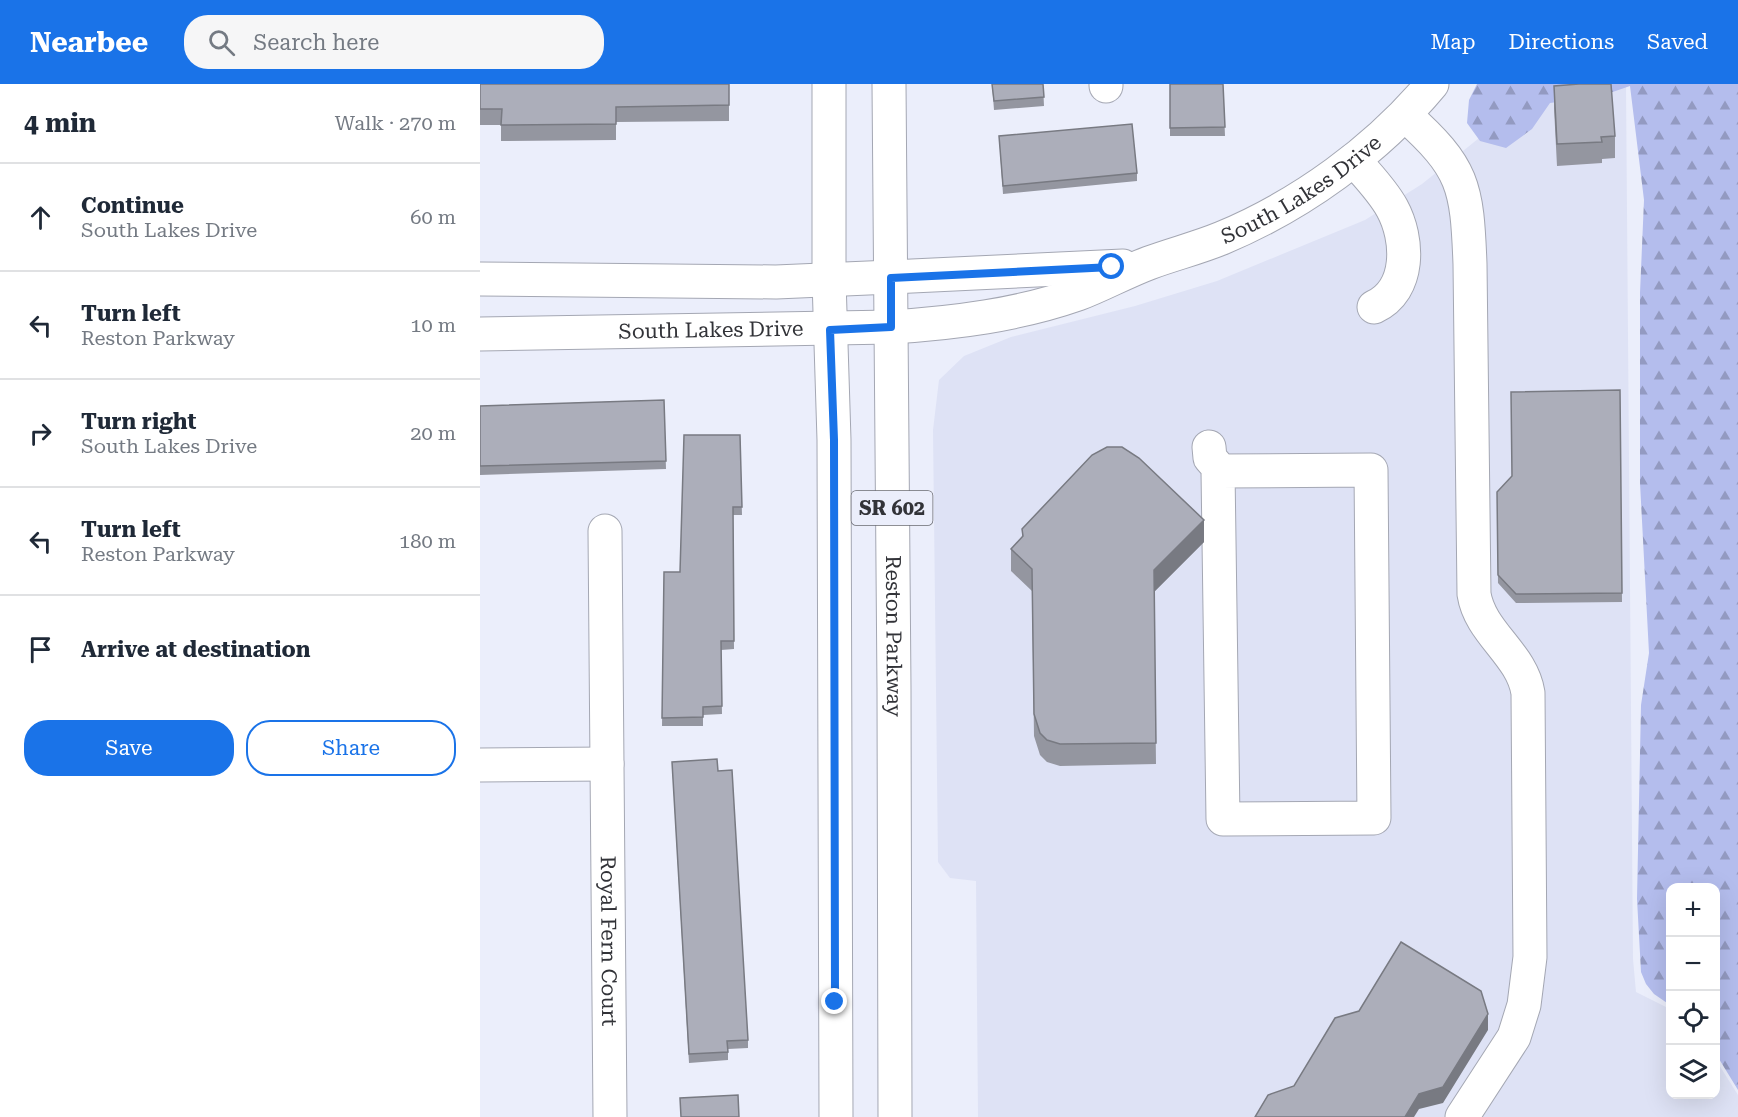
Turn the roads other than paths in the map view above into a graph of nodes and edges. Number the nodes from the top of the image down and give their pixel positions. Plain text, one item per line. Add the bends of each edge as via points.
1 (829, 84) edge
2 (889, 84) edge
3 (1432, 84) edge
4 (1405, 116) junction
5 (1354, 160) junction
6 (1149, 263) junction
7 (891, 278) junction
8 (480, 279) edge
9 (830, 280) junction
10 (1374, 307) dead end
11 (891, 327) junction
12 (830, 330) junction
13 (480, 334) edge
14 (1217, 457) joint
15 (605, 531) dead end
16 (607, 764) junction
17 (480, 765) edge
18 (610, 1117) edge
19 (836, 1117) edge
20 (895, 1117) edge
21 (1462, 1117) edge

1 - 9 main road, SR 602
2 - 7 main road, Reston Parkway / SR 602
3 - 4 main road, South Lakes Drive
4 - 5 main road, South Lakes Drive
4 - 21 main road via 1441,149 1463,190 1469,245 1475,601 1481,617 1524,676 1528,693 1527,990 1514,1037
5 - 6 main road, South Lakes Drive via 1246,227
5 - 10 main road via 1390,206 1402,243 1400,283 1391,296
6 - 7 main road, South Lakes Drive
6 - 11 main road, South Lakes Drive via 1078,294 1028,309 963,321
7 - 9 main road, South Lakes Drive
7 - 11 main road, Reston Parkway / SR 602
8 - 9 main road, South Lakes Drive
9 - 12 main road, SR 602
11 - 12 main road, South Lakes Drive
11 - 20 main road, Reston Parkway / SR 602
12 - 13 main road, South Lakes Drive
12 - 19 main road, SR 602 via 834,440
14 - 14 main road via 1223,819 1374,818 1371,470
15 - 16 main road, Royal Fern Court
16 - 17 main road
16 - 18 main road, Royal Fern Court

